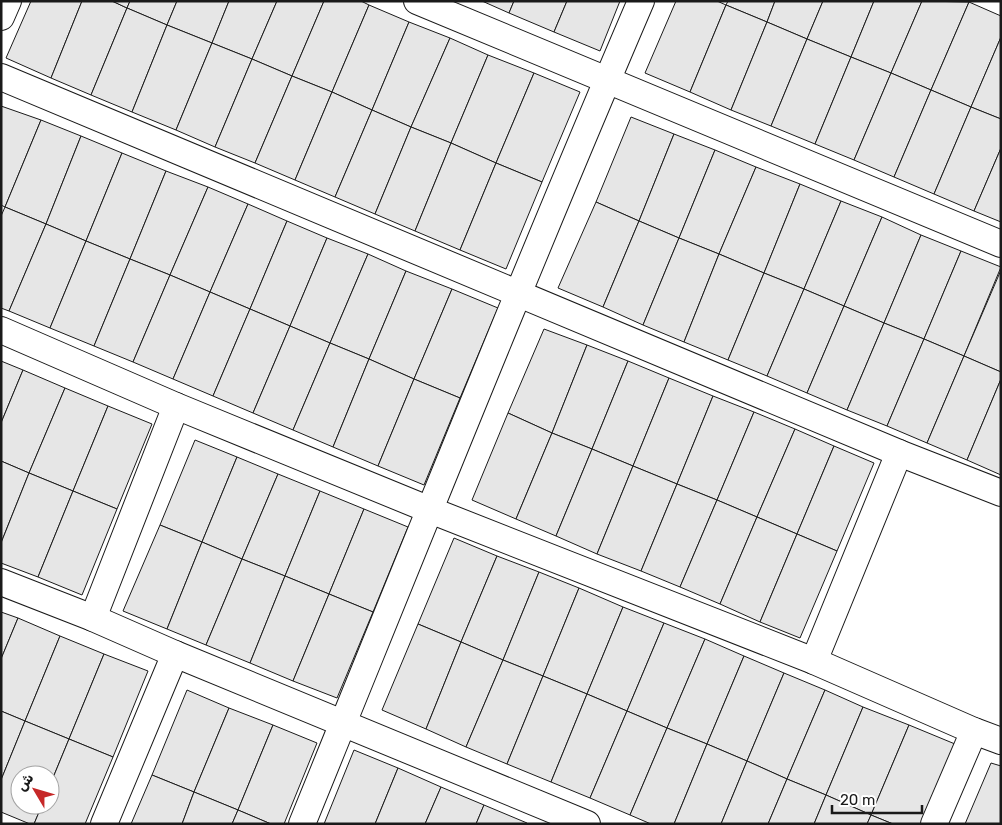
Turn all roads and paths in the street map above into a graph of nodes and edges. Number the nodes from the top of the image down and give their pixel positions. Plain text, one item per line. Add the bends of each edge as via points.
1 (8, 1) edge
2 (417, 1) edge
3 (641, 1) edge
4 (1, 17) edge
5 (1, 77) edge
6 (607, 80) junction
7 (1001, 244) edge
8 (518, 294) junction
9 (1, 330) edge
10 (176, 406) junction
11 (899, 453) junction
12 (1001, 494) edge
13 (430, 510) junction
14 (1, 582) edge
15 (93, 618) junction
16 (175, 654) junction
17 (814, 660) junction
18 (343, 723) junction
19 (974, 731) junction
20 (1001, 741) edge
21 (104, 824) edge
22 (302, 824) edge
23 (587, 824) edge
24 (934, 824) edge

1 - 4 street
2 - 6 street
3 - 6 street
5 - 8 street
6 - 7 street
6 - 8 street
8 - 11 street
8 - 13 street
9 - 10 street
10 - 13 street
10 - 15 street
11 - 12 street
11 - 17 street
13 - 17 street
13 - 18 street
14 - 15 street
15 - 16 street
16 - 18 street
16 - 21 street
17 - 19 street
18 - 22 street
18 - 23 street
19 - 20 street
19 - 24 street

